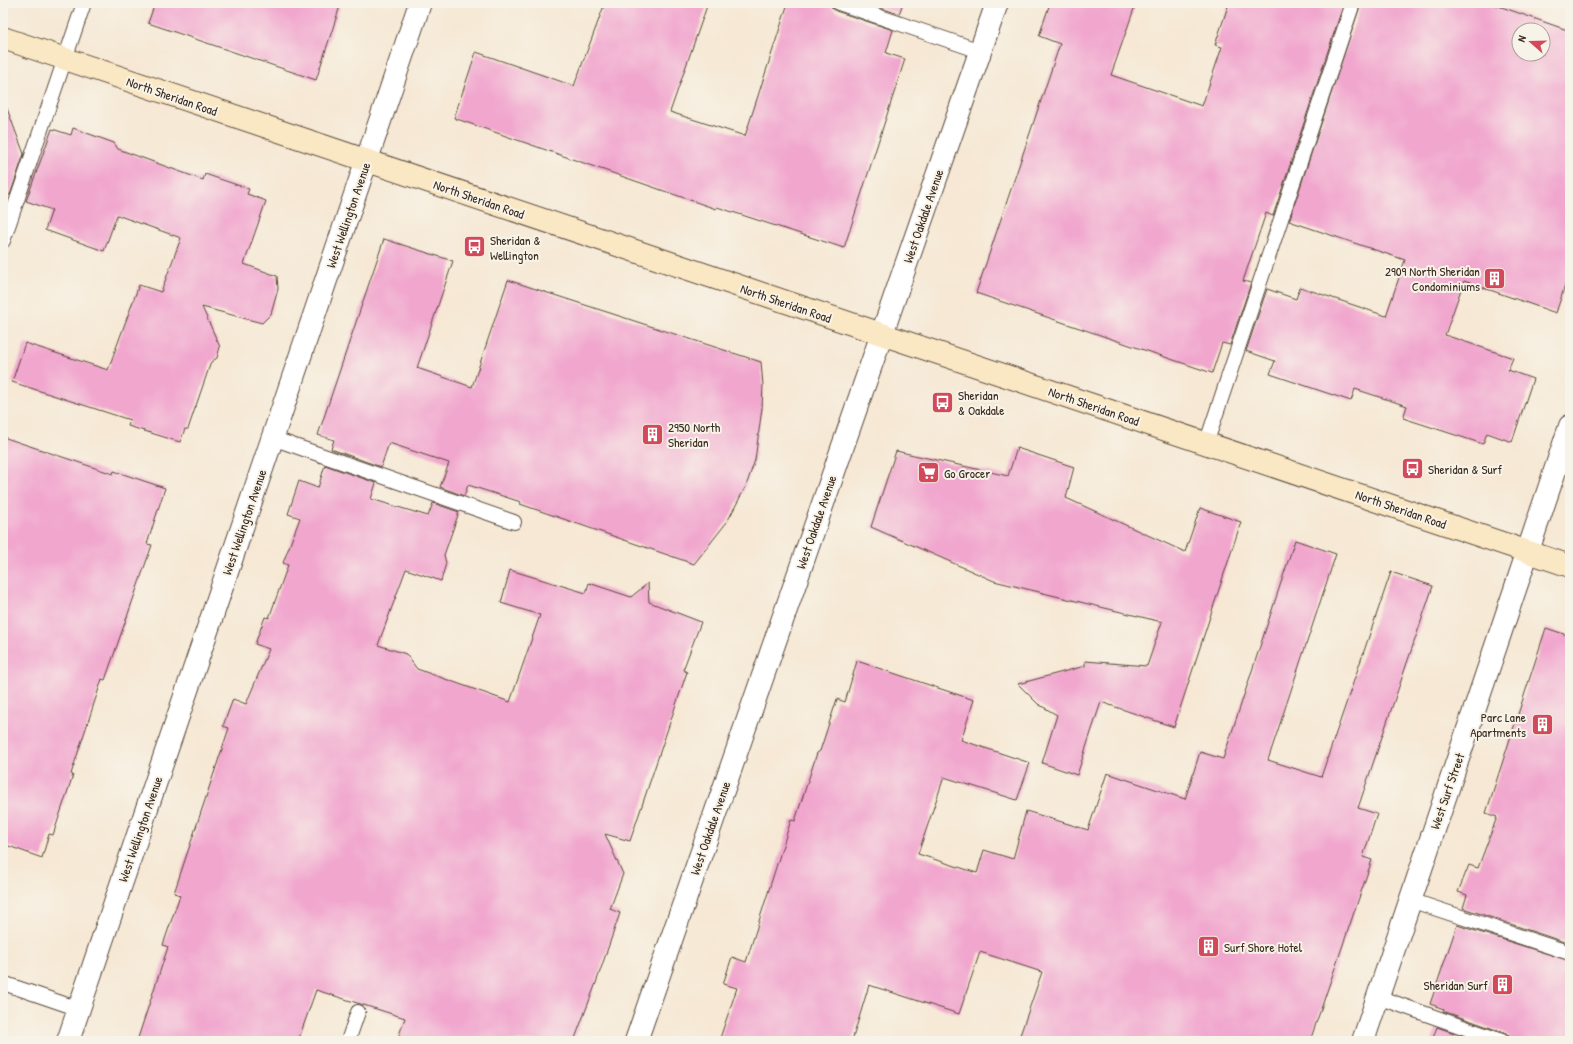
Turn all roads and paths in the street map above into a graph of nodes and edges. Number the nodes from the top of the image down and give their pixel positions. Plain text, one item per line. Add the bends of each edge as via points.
1 (84, 3) edge
2 (420, 3) edge
3 (839, 3) edge
4 (997, 3) edge
5 (1353, 3) edge
6 (3, 38) edge
7 (980, 51) junction
8 (65, 59) junction
9 (367, 161) junction
10 (3, 241) edge
11 (882, 334) junction
12 (1570, 426) edge
13 (272, 438) junction
14 (1206, 444) junction
15 (514, 522) dead end
16 (1528, 552) junction
17 (1570, 566) edge
18 (1410, 900) junction
19 (1570, 953) edge
20 (3, 983) edge
21 (1378, 997) junction
22 (79, 1008) junction
23 (358, 1012) dead end
24 (68, 1041) edge
25 (348, 1041) edge
26 (636, 1041) edge
27 (1363, 1041) edge
28 (1502, 1041) edge

1 - 8 lane
2 - 9 street, West Wellington Avenue
3 - 7 lane
4 - 7 street, West Oakdale Avenue
5 - 14 lane
6 - 8 main road, North Sheridan Road
7 - 11 street, West Oakdale Avenue
8 - 9 main road, North Sheridan Road
8 - 10 lane
9 - 11 main road, North Sheridan Road
9 - 13 street, West Wellington Avenue
11 - 14 main road, North Sheridan Road
11 - 26 street, West Oakdale Avenue
12 - 16 street, West Surf Street
13 - 15 lane
13 - 22 street, West Wellington Avenue
14 - 16 main road, North Sheridan Road
16 - 17 main road, North Sheridan Road
16 - 18 street, West Surf Street
18 - 19 lane
18 - 21 street, West Surf Street
20 - 22 lane
21 - 27 street, West Surf Street
21 - 28 lane
22 - 24 street, West Wellington Avenue
23 - 25 lane

